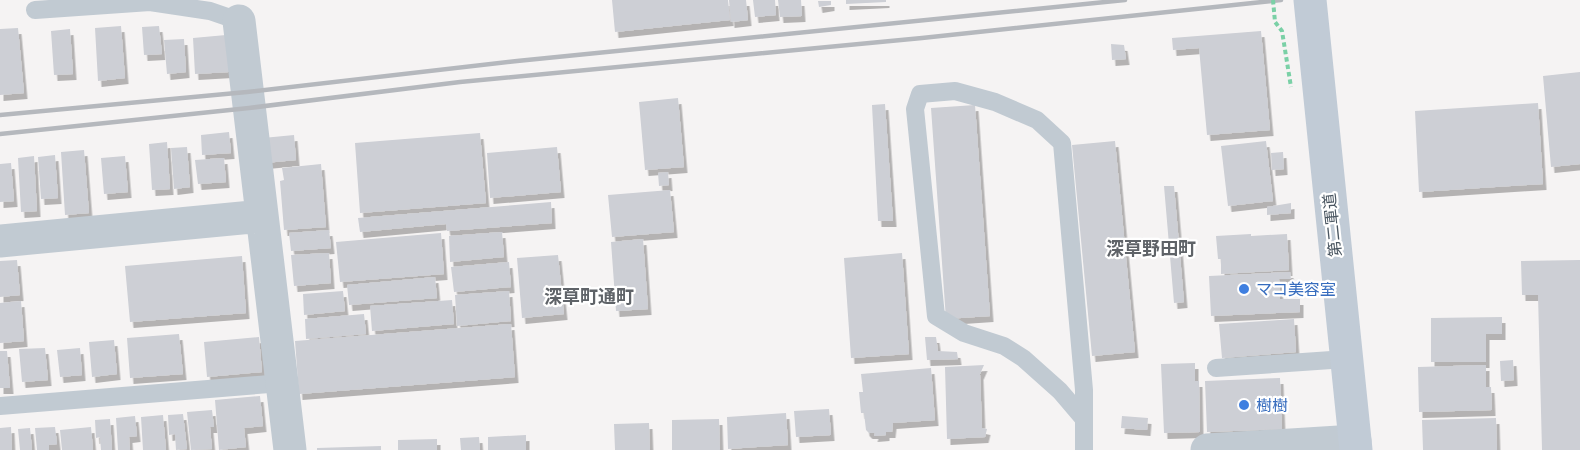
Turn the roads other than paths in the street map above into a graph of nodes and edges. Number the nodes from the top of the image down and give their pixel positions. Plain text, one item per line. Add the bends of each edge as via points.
1 (35, 10) dead end
2 (1311, 13) edge
3 (239, 21) joint
4 (262, 216) junction
5 (0, 241) edge
6 (1346, 359) junction
7 (1216, 368) dead end
8 (282, 383) junction
9 (0, 406) edge
10 (1083, 418) junction
11 (1355, 446) edge
12 (290, 450) edge
13 (1084, 450) edge
14 (1207, 450) edge

1 - 3 lane via 150,2 210,11
2 - 6 street, 第二軍道
3 - 4 street
4 - 5 street
4 - 8 street
6 - 7 lane
6 - 11 street, 第二軍道
8 - 9 lane
8 - 12 street
10 - 10 lane via 1084,390 1062,143 1037,120 995,102 954,91 920,94 915,109 936,316 964,333 1004,346 1023,358
10 - 13 lane
11 - 14 street

